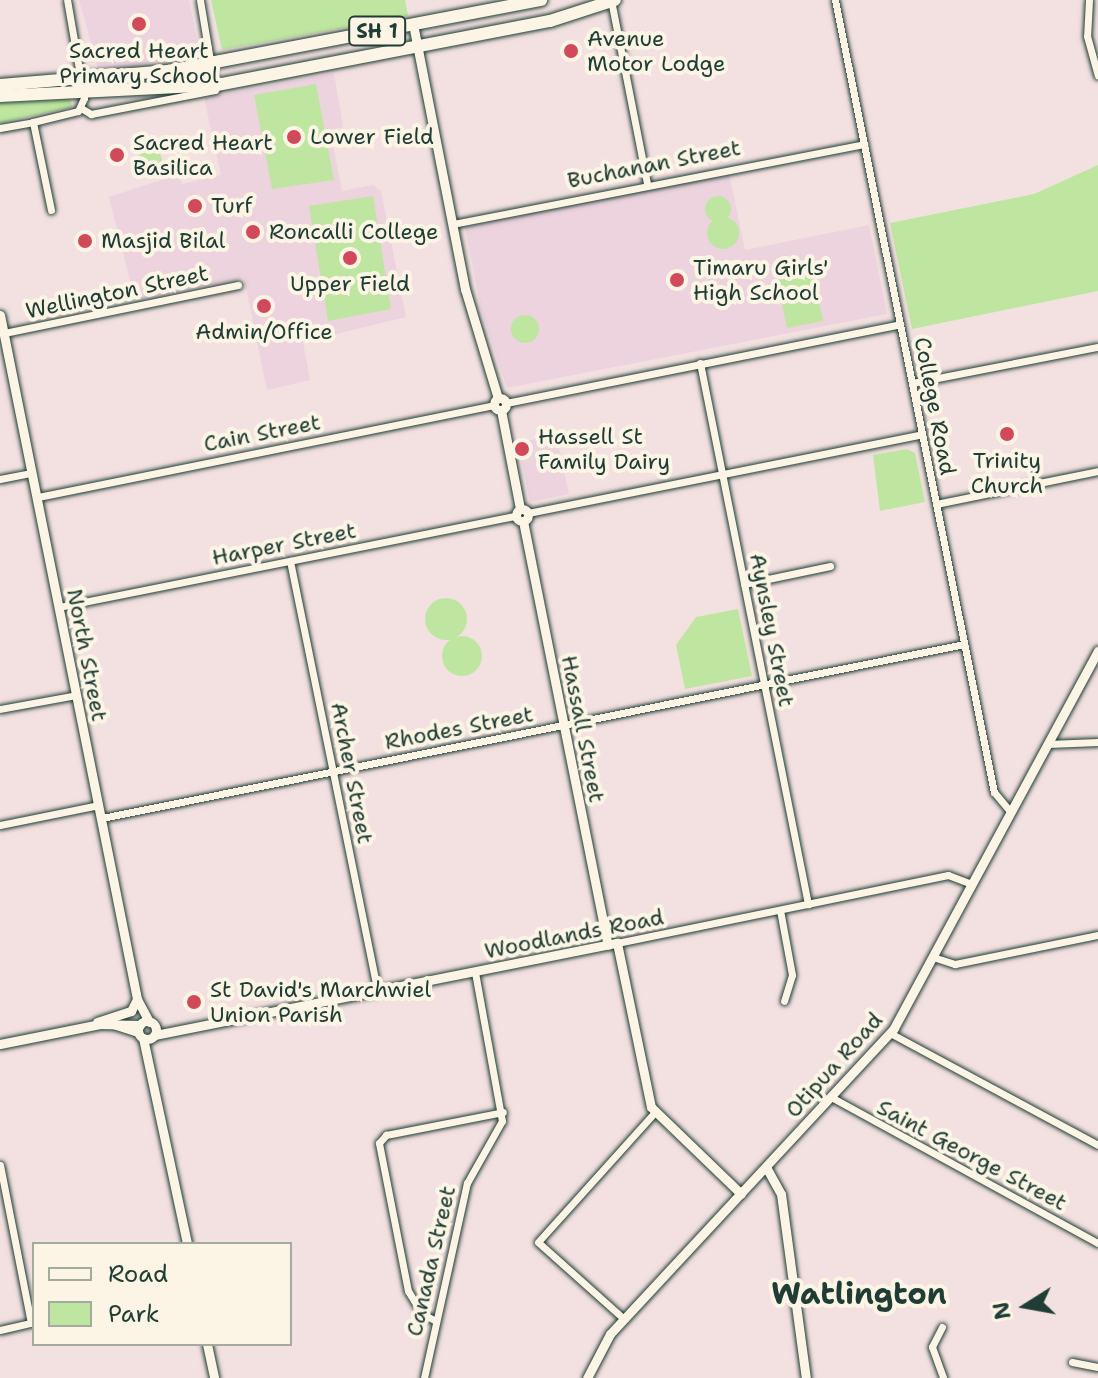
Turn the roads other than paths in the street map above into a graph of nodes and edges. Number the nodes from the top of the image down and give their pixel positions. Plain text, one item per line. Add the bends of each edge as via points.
1 (67, 0) edge
2 (200, 0) edge
3 (541, 0) edge
4 (835, 0) edge
5 (1089, 0) edge
6 (612, 1) edge
7 (413, 24) junction
8 (418, 46) junction
9 (213, 63) junction
10 (1098, 76) edge
11 (0, 85) edge
12 (217, 85) junction
13 (83, 86) junction
14 (0, 96) edge
15 (81, 108) junction
16 (33, 122) junction
17 (0, 128) edge
18 (864, 144) junction
19 (647, 184) junction
20 (51, 210) dead end
21 (453, 224) junction
22 (238, 285) dead end
23 (0, 315) edge
24 (900, 324) junction
25 (4, 333) junction
26 (1098, 347) edge
27 (700, 363) junction
28 (912, 383) junction
29 (500, 404) junction
30 (922, 434) junction
31 (1098, 471) edge
32 (31, 473) junction
33 (722, 475) junction
34 (0, 479) edge
35 (38, 497) junction
36 (936, 504) junction
37 (522, 515) junction
38 (290, 561) junction
39 (830, 566) dead end
40 (744, 584) junction
41 (59, 607) junction
42 (964, 644) junction
43 (1098, 651) edge
44 (765, 685) junction
45 (77, 695) junction
46 (0, 709) edge
47 (564, 725) junction
48 (1098, 742) edge
49 (1048, 744) junction
50 (333, 772) junction
51 (99, 805) junction
52 (1011, 812) junction
53 (102, 818) junction
54 (0, 825) edge
55 (972, 884) junction
56 (808, 904) junction
57 (780, 910) junction
58 (1098, 935) edge
59 (612, 944) junction
60 (933, 957) junction
61 (475, 972) junction
62 (378, 992) junction
63 (138, 1001) junction
64 (784, 1001) dead end
65 (91, 1025) junction
66 (147, 1030) junction
67 (890, 1033) junction
68 (0, 1044) edge
69 (831, 1097) junction
70 (503, 1112) junction
71 (654, 1113) junction
72 (1098, 1145) edge
73 (0, 1165) edge
74 (766, 1167) junction
75 (741, 1194) junction
76 (187, 1242) edge
77 (1098, 1243) edge
78 (32, 1317) edge
79 (624, 1319) junction
80 (436, 1321) junction
81 (32, 1322) edge
82 (942, 1327) dead end
83 (0, 1330) edge
84 (207, 1346) edge
85 (1072, 1362) dead end
86 (1098, 1367) edge
87 (214, 1378) edge
88 (424, 1378) edge
89 (587, 1378) edge
90 (806, 1378) edge
91 (943, 1378) edge

1 - 13 street
2 - 9 street
3 - 7 highway, SH 1
4 - 18 street, College Road
5 - 10 street via 1087,36
6 - 8 highway, SH 1 via 550,21
6 - 19 street
7 - 8 street, Hassall Street
7 - 9 highway, SH 1
8 - 12 highway, SH 1
8 - 21 street, Hassall Street
9 - 12 street
9 - 13 highway, SH 1
11 - 13 highway, SH 1
12 - 13 highway, SH 1
12 - 15 street via 91,114
13 - 14 highway, SH 1
13 - 15 street
15 - 16 street
16 - 17 street
16 - 20 street
18 - 19 street, Buchanan Street
18 - 24 street, College Road
19 - 21 street, Buchanan Street
21 - 29 street, Hassall Street
22 - 25 street, Wellington Street
23 - 25 street, North Street
24 - 27 street, Cain Street
24 - 28 street, College Road
25 - 32 street, North Street
26 - 28 street
27 - 29 street, Cain Street
27 - 33 street, Aynsley Street
28 - 30 street, College Road
29 - 35 street, Cain Street
29 - 37 street, Hassall Street
30 - 33 street, Harper Street
30 - 36 street, College Road
31 - 36 street
32 - 34 street
32 - 35 street, North Street
33 - 37 street, Harper Street
33 - 40 street, Aynsley Street
35 - 41 street, North Street
36 - 42 street, College Road
37 - 38 street, Harper Street
37 - 47 street, Hassall Street
38 - 41 street, Harper Street
38 - 50 street, Archer Street
39 - 40 street
40 - 44 street, Aynsley Street
41 - 45 street, North Street
42 - 44 street, Rhodes Street
42 - 52 street, College Road via 996,799
43 - 49 street, Otipua Road
44 - 47 street, Rhodes Street
44 - 56 street, Aynsley Street
45 - 46 street
45 - 51 street, North Street
47 - 50 street, Rhodes Street
47 - 59 street, Hassall Street
48 - 49 street
49 - 52 street, Otipua Road
50 - 53 street, Rhodes Street
50 - 62 street, Archer Street
51 - 53 street, North Street
51 - 54 street
52 - 55 street, Otipua Road
53 - 63 street, North Street
55 - 56 street, Woodlands Road via 948,875
55 - 60 street, Otipua Road
56 - 57 street, Woodlands Road
57 - 59 street, Woodlands Road
57 - 64 street via 792,975
58 - 60 street via 955,964
59 - 61 street, Woodlands Road
59 - 71 street, Hassall Street
60 - 67 street, Otipua Road
61 - 62 street, Woodlands Road
61 - 70 street
62 - 66 street, Woodlands Road via 181,1031
63 - 65 street via 131,1011
63 - 66 street, North Street
65 - 66 street, Woodlands Road
65 - 68 street
66 - 76 street, North Street
67 - 69 street, Otipua Road
67 - 72 street
69 - 74 street, Otipua Road
69 - 77 street, Saint George Street
70 - 80 street, Canada Street via 467,1183
70 - 80 street via 386,1135 379,1143 408,1291 417,1309
71 - 75 street
71 - 79 street via 538,1242
73 - 78 street
74 - 75 street, Otipua Road
74 - 90 street via 781,1194
75 - 79 street, Otipua Road
79 - 89 street, Otipua Road
80 - 88 street, Canada Street
81 - 83 street
82 - 91 street via 932,1347
84 - 87 street
85 - 86 street

